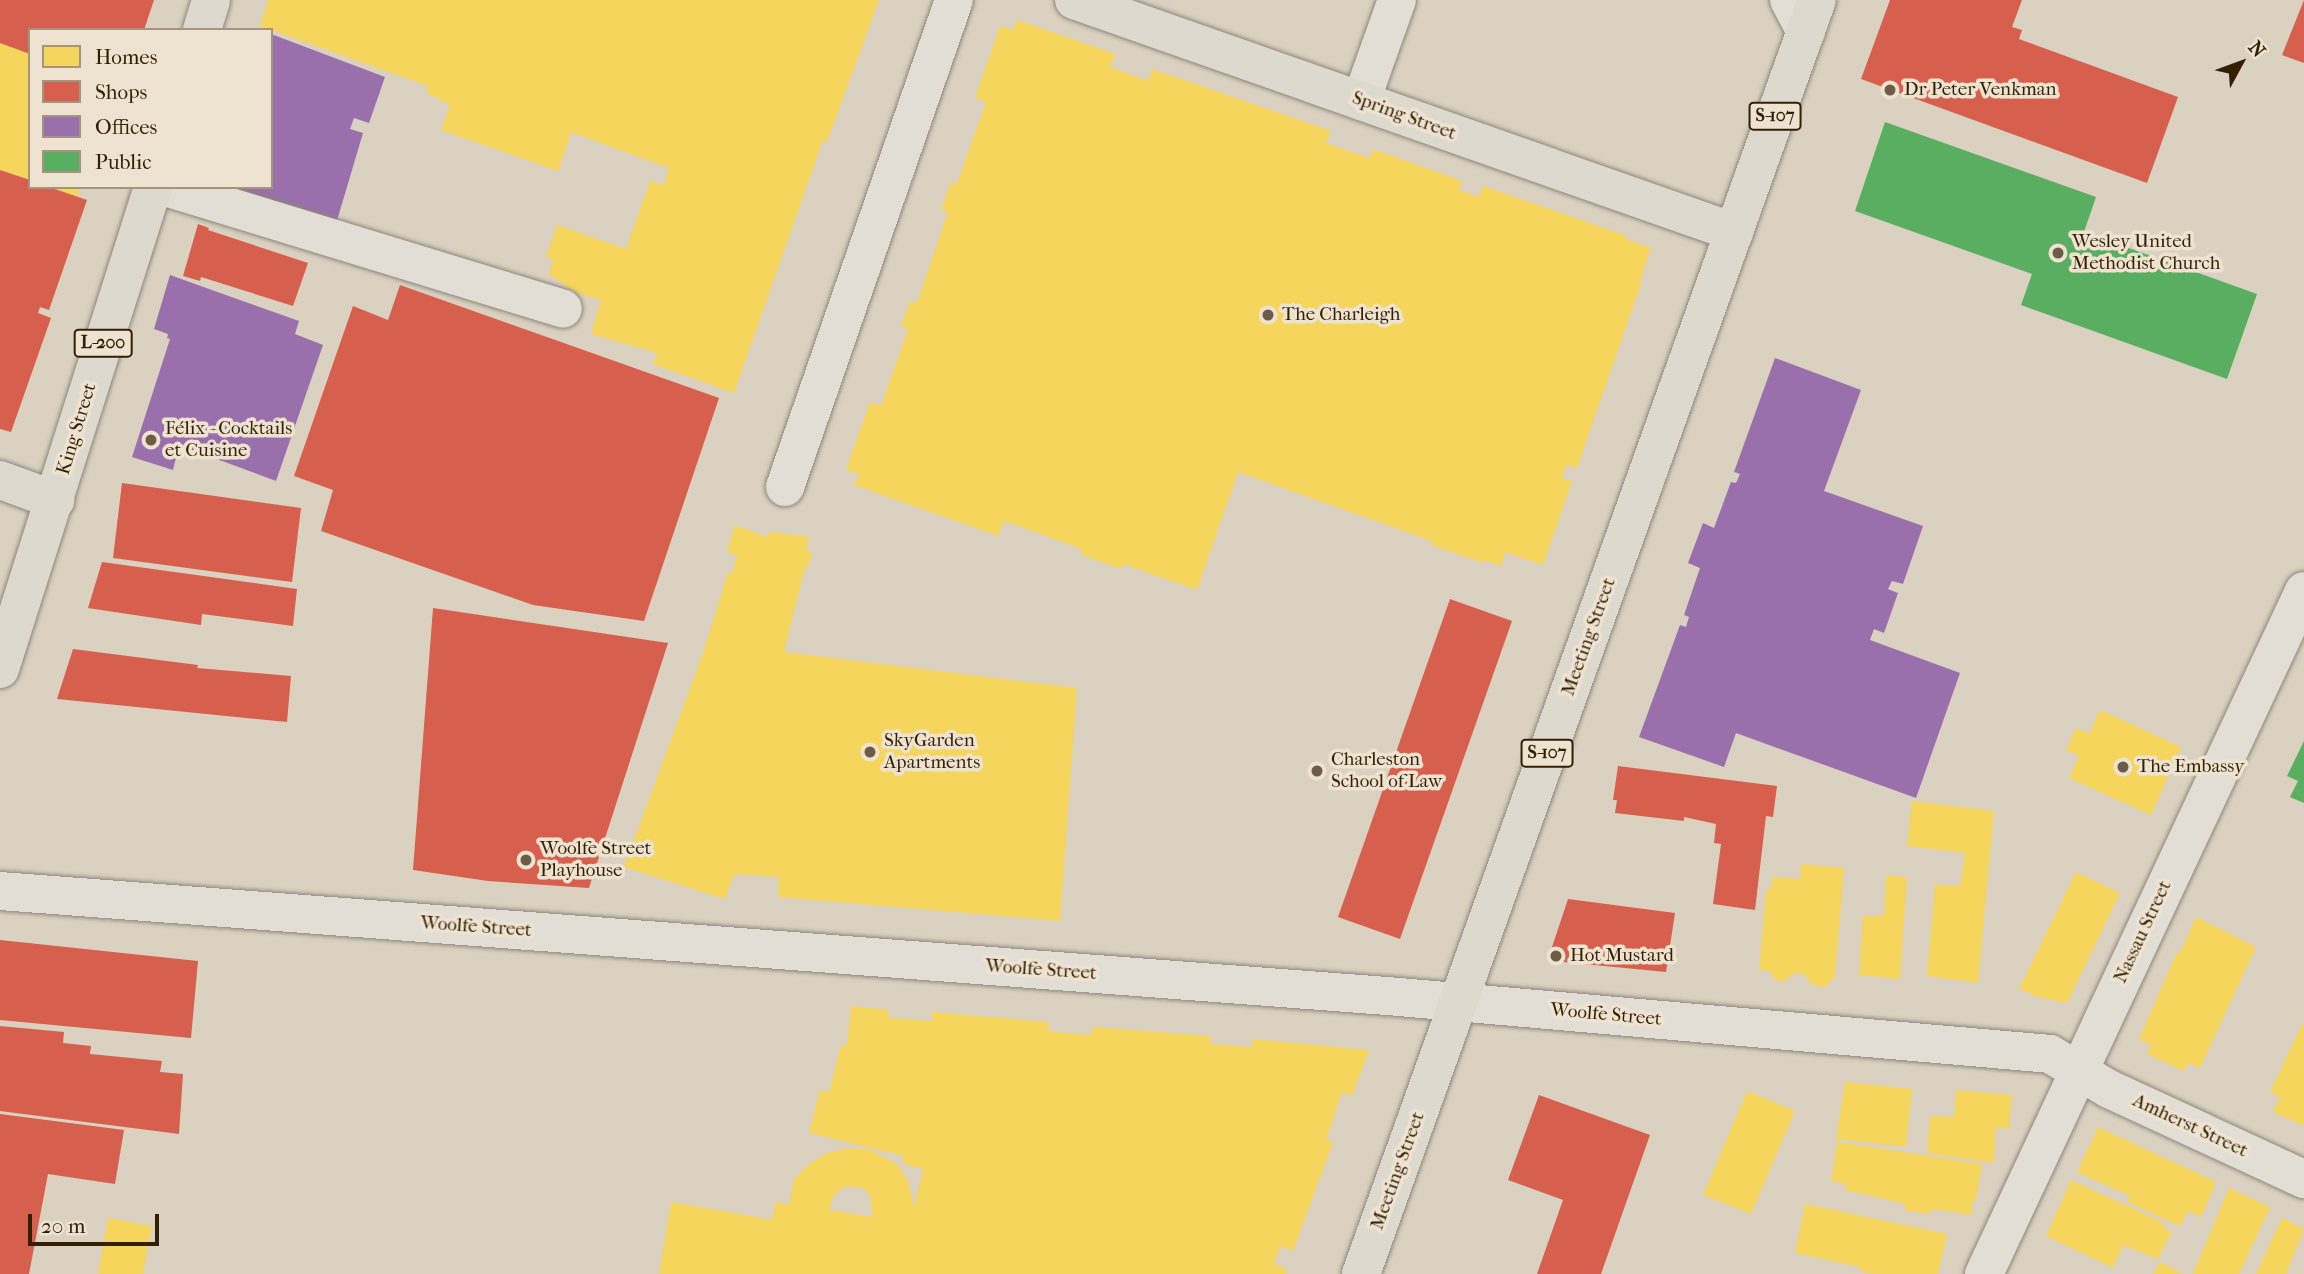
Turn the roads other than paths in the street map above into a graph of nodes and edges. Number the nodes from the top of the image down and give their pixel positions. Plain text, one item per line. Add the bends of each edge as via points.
1 (211, 0) edge
2 (954, 0) edge
3 (1074, 0) edge
4 (1397, 0) edge
5 (1804, 11) edge
6 (203, 28) edge
7 (1361, 101) junction
8 (152, 189) edge
9 (172, 189) edge
10 (1734, 232) junction
11 (563, 309) dead end
12 (0, 480) edge
13 (785, 487) dead end
14 (55, 500) junction
15 (2304, 591) edge
16 (0, 670) edge
17 (0, 891) edge
18 (1458, 1002) junction
19 (2077, 1070) junction
20 (2304, 1179) edge
21 (1361, 1274) edge
22 (1984, 1274) edge

1 - 6 main road
2 - 13 street
3 - 7 main road, Spring Street
4 - 7 street
5 - 10 main road, Meeting Street / S-107
7 - 10 main road, Spring Street
8 - 14 main road, King Street / L-200
9 - 11 street
10 - 18 main road, Meeting Street / S-107
12 - 14 main road
14 - 16 main road, King Street / L-200
15 - 19 street, Nassau Street
17 - 18 street, Woolfe Street
18 - 19 street, Woolfe Street via 2050,1054
18 - 21 main road, Meeting Street / S-107
19 - 20 street, Amherst Street
19 - 22 street, Nassau Street

